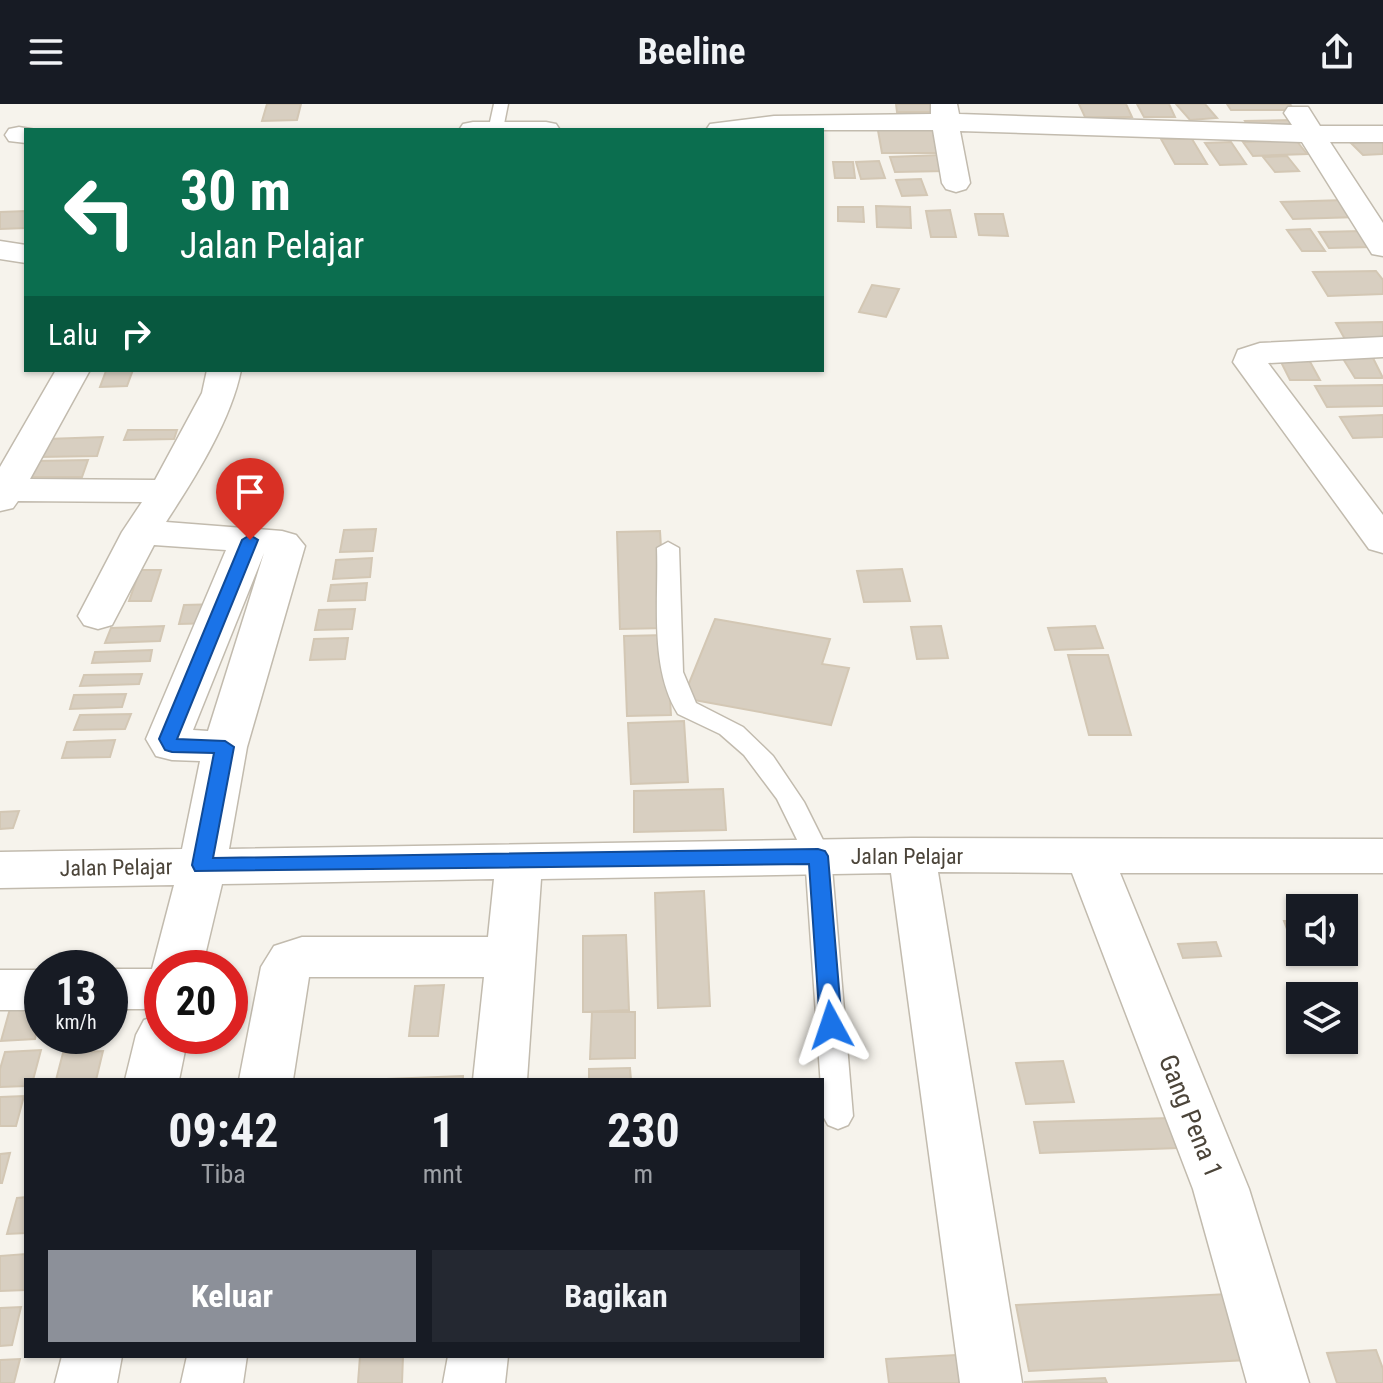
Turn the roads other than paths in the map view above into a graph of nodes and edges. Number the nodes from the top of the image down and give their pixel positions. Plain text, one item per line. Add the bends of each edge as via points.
1 (1293, 104) edge
2 (945, 112) edge
3 (777, 114) edge
4 (488, 121) edge
5 (533, 128) edge
6 (727, 128) edge
7 (1383, 134) edge
8 (1309, 135) junction
9 (956, 183) dead end
10 (1383, 247) edge
11 (0, 250) edge
12 (24, 254) edge
13 (1383, 347) edge
14 (72, 372) edge
15 (224, 372) edge
16 (168, 491) junction
17 (3, 495) edge
18 (141, 532) junction
19 (1383, 541) edge
20 (268, 543) junction
21 (668, 548) dead end
22 (98, 616) dead end
23 (225, 747) junction
24 (912, 855) junction
25 (1089, 855) junction
26 (818, 856) junction
27 (1383, 856) edge
28 (519, 862) junction
29 (202, 865) junction
30 (0, 870) edge
31 (181, 950) edge
32 (509, 957) junction
33 (0, 990) edge
34 (24, 990) edge
35 (158, 1054) edge
36 (152, 1078) edge
37 (266, 1078) edge
38 (500, 1078) edge
39 (838, 1116) dead end
40 (92, 1358) edge
41 (217, 1358) edge
42 (478, 1358) edge
43 (86, 1383) edge
44 (212, 1383) edge
45 (474, 1383) edge
46 (991, 1383) edge
47 (1278, 1383) edge

1 - 8 street
2 - 3 street
2 - 8 street
2 - 9 street
3 - 6 street
4 - 5 street
7 - 8 street
8 - 10 street
11 - 12 street
13 - 19 street via 1260,353 1250,362
14 - 17 street
15 - 16 street via 219,393
16 - 17 street
16 - 18 street
18 - 20 street
18 - 22 street
20 - 23 street
20 - 23 street via 168,739 172,745
21 - 26 lane via 672,672 686,708 740,737 771,772
23 - 29 street
24 - 25 street, Jalan Pelajar
24 - 26 street, Jalan Pelajar
24 - 46 street
25 - 27 street, Jalan Pelajar
25 - 47 street, Gang Pena 1 via 1221,1189
26 - 28 street, Jalan Pelajar
26 - 39 lane
28 - 29 street, Jalan Pelajar
28 - 32 street
29 - 30 street, Jalan Pelajar
29 - 31 street
32 - 37 street via 292,960 286,967
32 - 38 street
33 - 34 street
35 - 36 street
40 - 43 street
41 - 44 street
42 - 45 street

